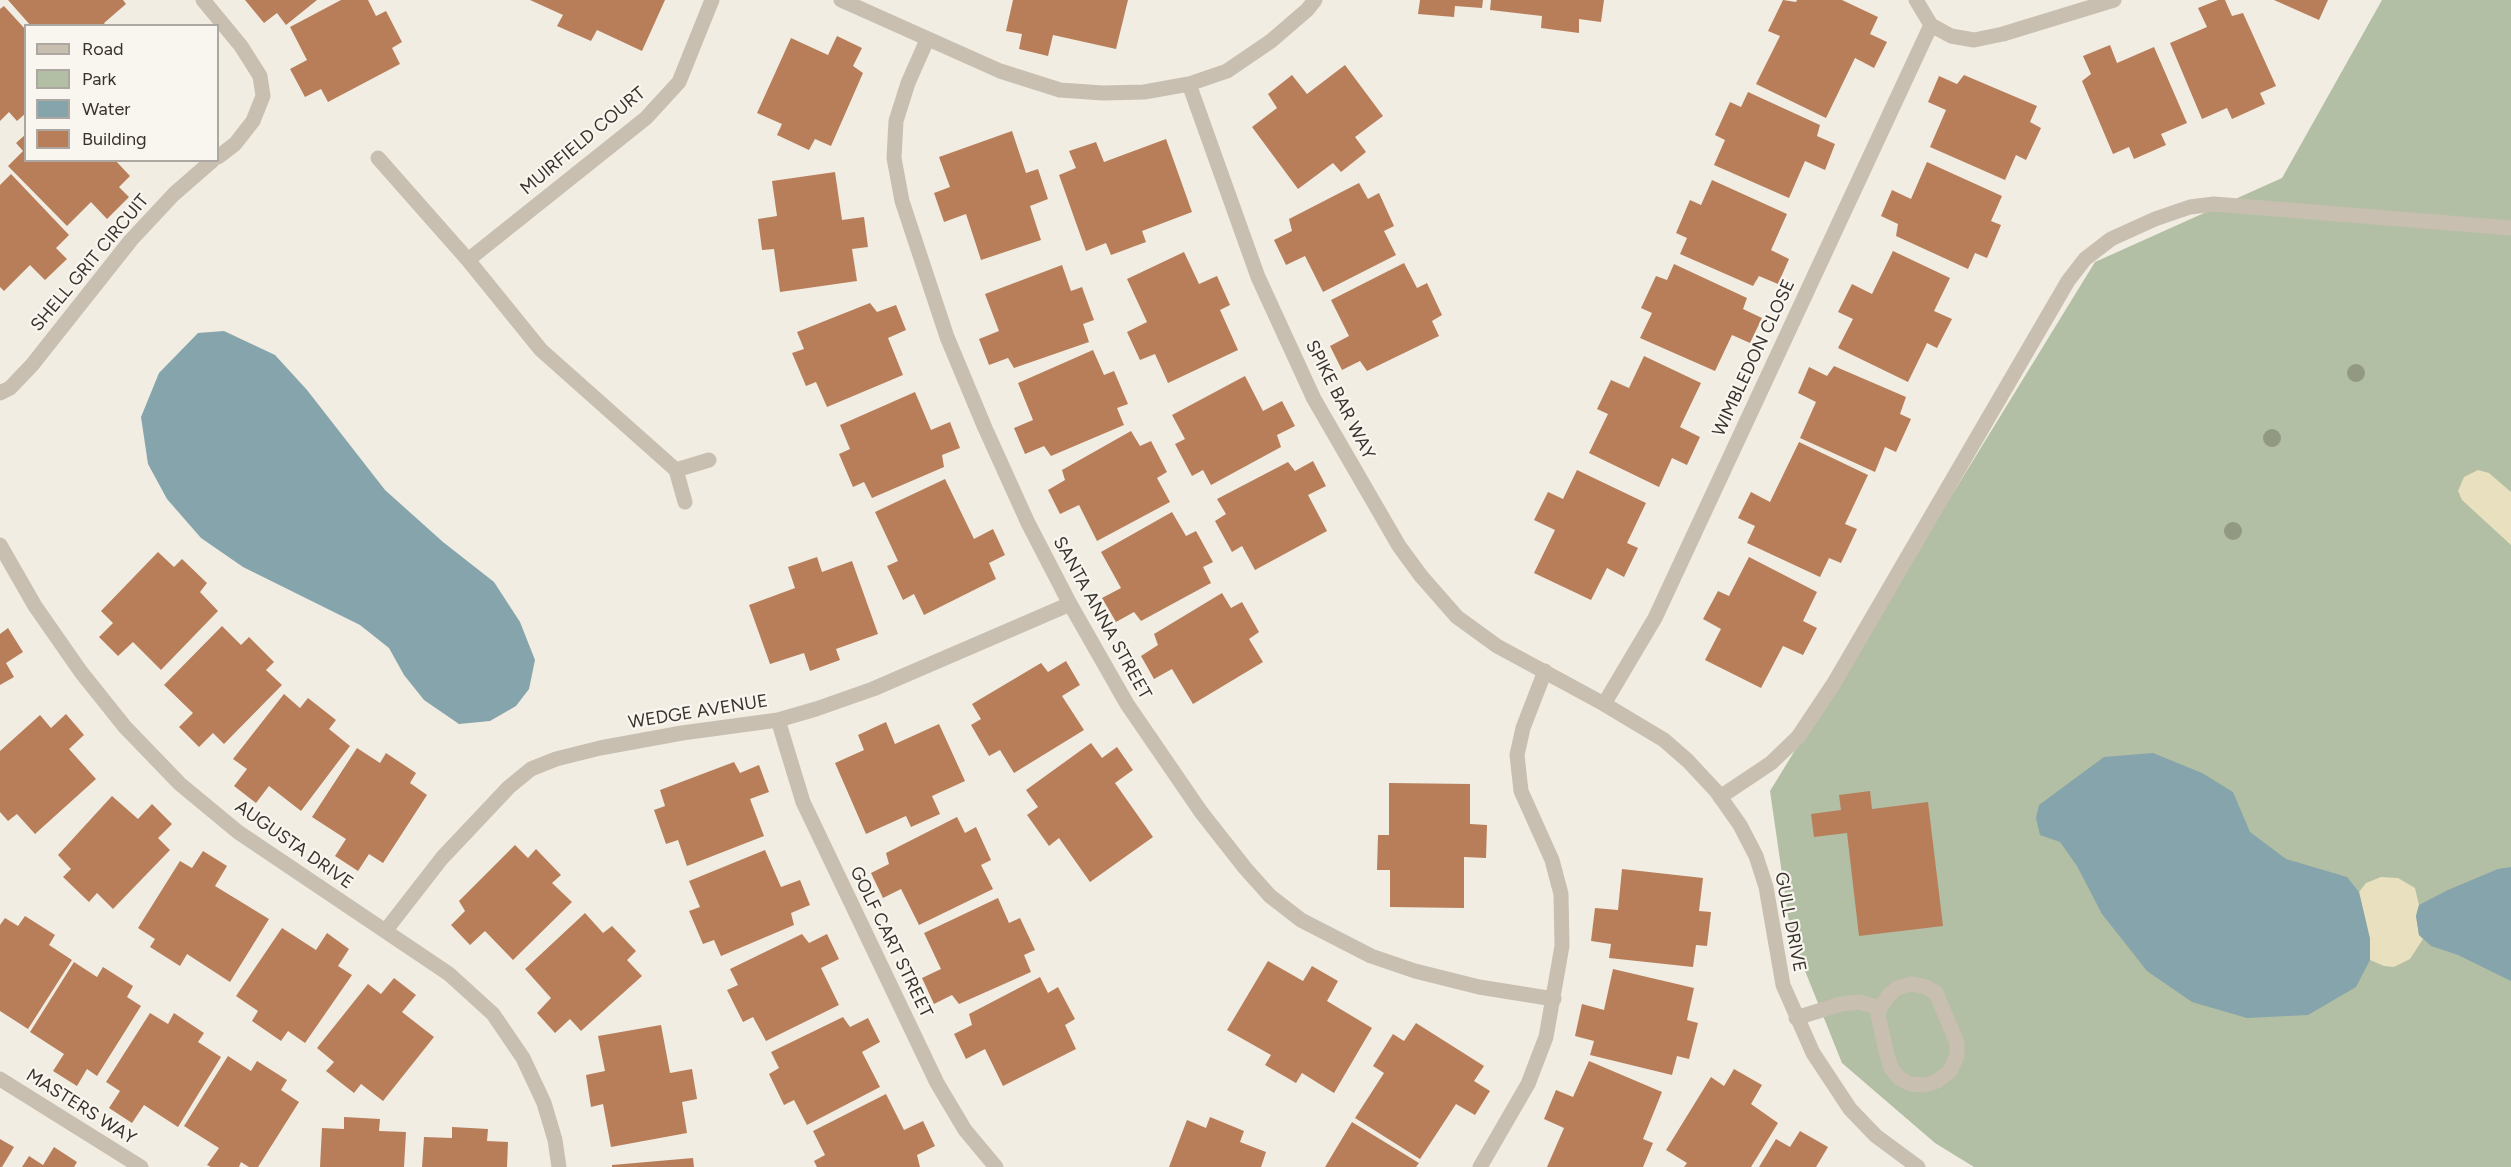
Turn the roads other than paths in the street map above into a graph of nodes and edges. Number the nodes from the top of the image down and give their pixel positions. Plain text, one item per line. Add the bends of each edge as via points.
1 (203, 0) edge
2 (712, 0) edge
3 (841, 0) edge
4 (1315, 0) edge
5 (1916, 0) edge
6 (2114, 0) edge
7 (1931, 25) junction
8 (927, 40) junction
9 (1189, 84) junction
10 (219, 156) edge
11 (378, 158) dead end
12 (211, 162) edge
13 (2511, 228) edge
14 (468, 260) junction
15 (0, 393) edge
16 (709, 460) dead end
17 (676, 470) junction
18 (685, 502) dead end
19 (0, 545) edge
20 (1070, 604) junction
21 (1545, 672) junction
22 (1604, 704) junction
23 (778, 720) junction
24 (1720, 797) junction
25 (386, 930) junction
26 (1554, 999) junction
27 (1881, 1008) junction
28 (1796, 1018) junction
29 (0, 1079) edge
30 (141, 1167) edge
31 (559, 1167) edge
32 (996, 1167) edge
33 (1480, 1167) edge
34 (1918, 1167) edge

1 - 10 street via 242,46 260,76 263,96 253,121 235,144
2 - 14 street, MUIRFIELD COURT via 679,82 646,118
3 - 8 street
4 - 9 street via 1271,41 1236,65
5 - 7 street
6 - 7 street via 1974,40 1951,36
7 - 22 street, WIMBLEDON CLOSE via 1655,618
8 - 9 street via 1000,71 1060,90 1144,92
8 - 20 street, SANTA ANNA STREET via 896,121 894,158 902,201 955,357 1028,523
9 - 21 street, SPIKE BAR WAY via 1258,277 1314,399 1368,496 1421,576 1457,617 1497,646
11 - 14 street
12 - 15 street, SHELL GRIT CIRCUIT via 131,240 32,365
13 - 24 street via 2214,204 2181,210 2111,239 2085,259 2068,281 1834,683 1798,737 1771,763
14 - 17 street via 541,350
16 - 17 street
17 - 18 street
19 - 25 street, AUGUSTA DRIVE via 35,606 81,672 125,727 180,784 238,831
20 - 23 street, WEDGE AVENUE via 873,689
20 - 26 street, SANTA ANNA STREET via 1153,742 1201,812 1270,896 1301,920 1371,956 1469,984
21 - 22 street, SPIKE BAR WAY
21 - 26 street via 1523,728 1517,756 1521,791 1552,860 1561,894 1562,946
22 - 24 street, GULL DRIVE via 1664,740
23 - 25 street, WEDGE AVENUE via 600,747 531,770 509,787 442,858
23 - 32 street, GOLF CART STREET via 803,802 937,1083 965,1130
24 - 28 street, GULL DRIVE via 1756,856 1766,887 1783,985
25 - 31 street, AUGUSTA DRIVE via 449,974 493,1014 523,1058 544,1103
26 - 33 street via 1546,1037 1528,1084
27 - 27 street via 1897,988 1912,984 1936,993 1957,1043 1957,1056 1950,1071 1937,1082 1925,1085 1899,1078 1887,1055 1878,1015
27 - 28 street via 1859,1002 1841,1004
28 - 34 street, GULL DRIVE via 1813,1053 1850,1108 1876,1136
29 - 30 street, MASTERS WAY

